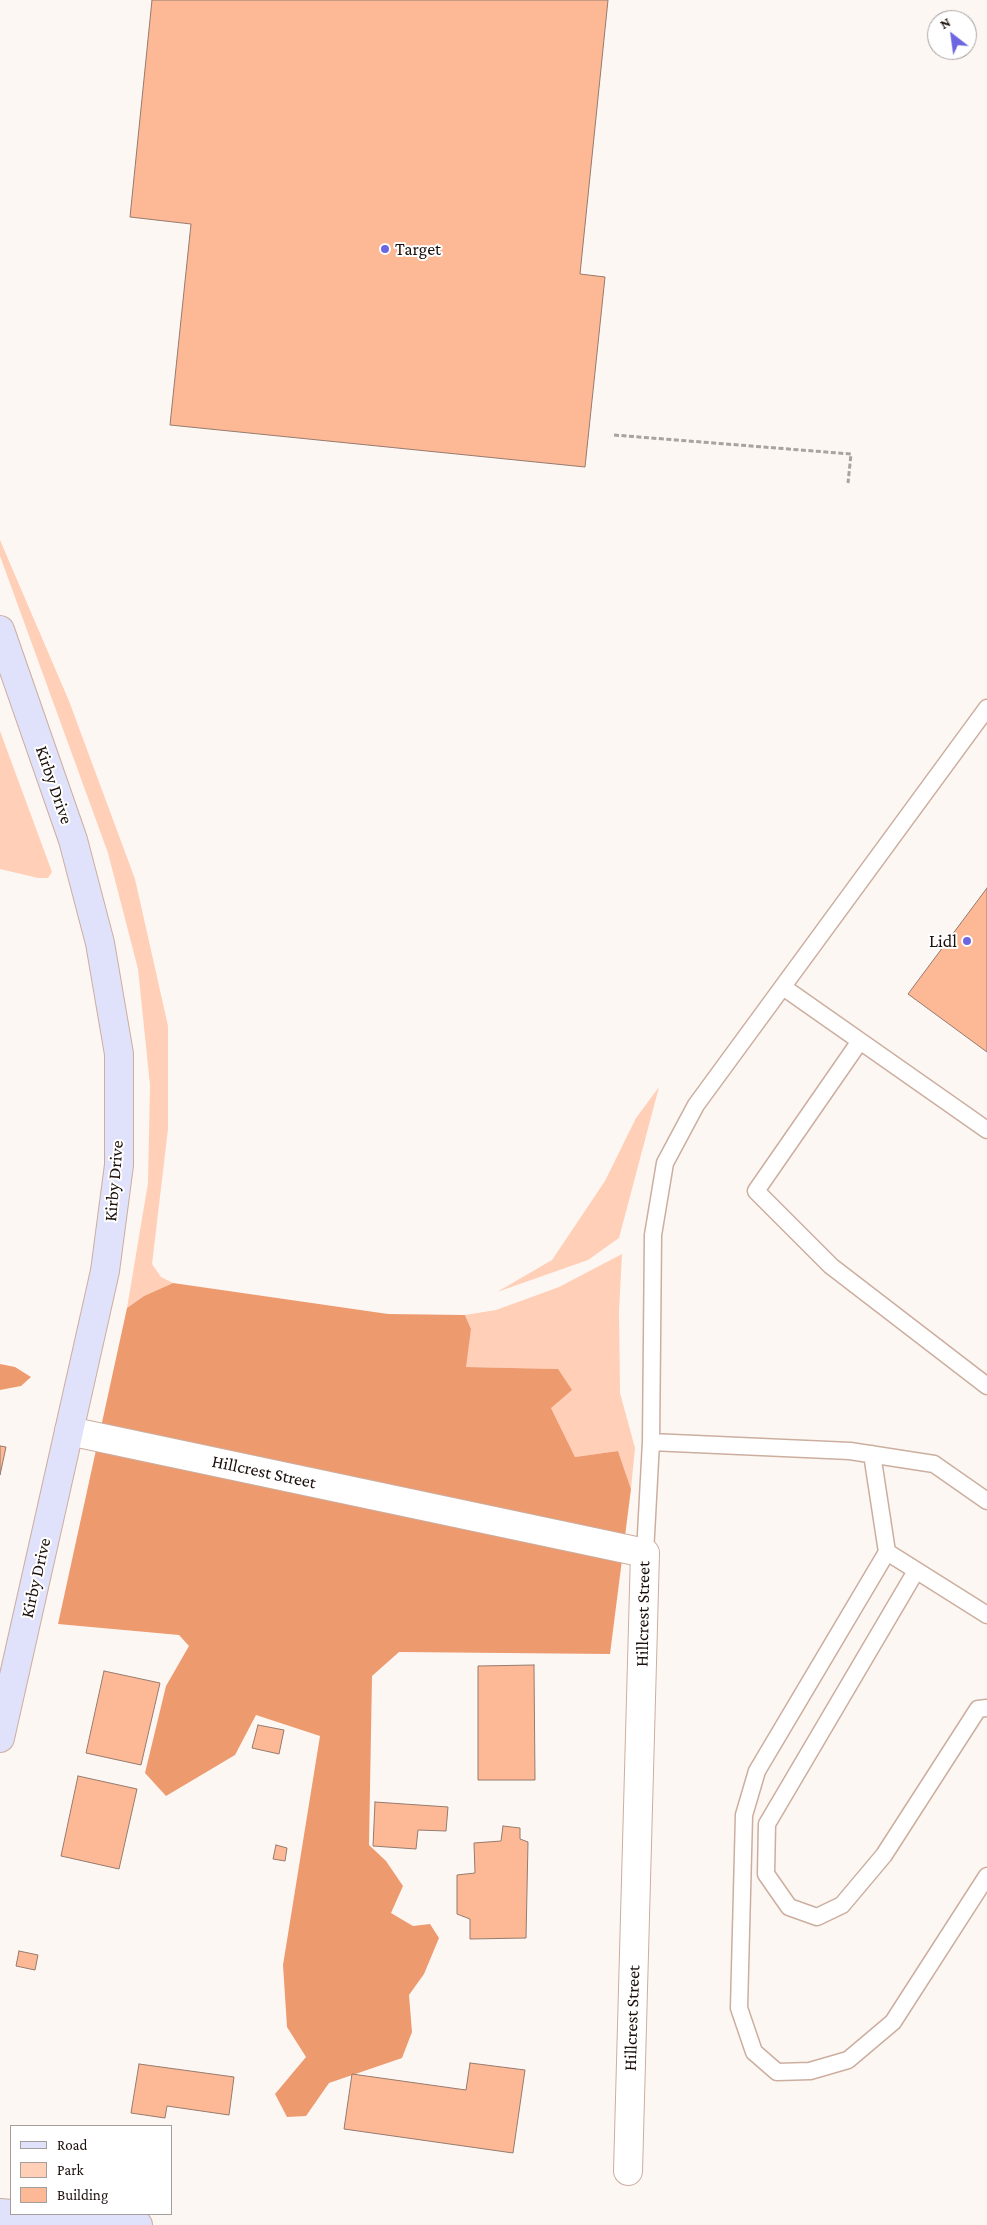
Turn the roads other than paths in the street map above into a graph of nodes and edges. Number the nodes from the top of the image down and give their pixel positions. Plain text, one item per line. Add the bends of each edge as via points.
1 (0, 630) edge
2 (987, 708) edge
3 (783, 987) junction
4 (860, 1041) junction
5 (987, 1130) edge
6 (987, 1386) edge
7 (69, 1431) junction
8 (651, 1442) junction
9 (872, 1454) junction
10 (987, 1501) edge
11 (645, 1552) junction
12 (887, 1552) junction
13 (916, 1571) junction
14 (987, 1615) edge
15 (987, 1708) edge
16 (0, 1738) edge
17 (987, 1876) edge
18 (628, 2171) dead end
19 (23, 2215) edge
20 (138, 2225) edge

1 - 7 street, Kirby Drive via 73,840 100,943 119,1054 119,1165 105,1271
2 - 3 lane
3 - 4 lane
3 - 8 lane via 696,1106 665,1163 652,1235
4 - 5 lane
4 - 6 lane via 756,1191 831,1266
7 - 11 street, Hillcrest Street
7 - 16 street, Kirby Drive
8 - 9 lane
8 - 11 lane
9 - 10 lane via 934,1464
9 - 12 lane
11 - 18 street, Hillcrest Street
12 - 13 lane
12 - 17 lane via 757,1771 744,1815 739,2008 754,2052 777,2072 810,2071 848,2060 893,2022
13 - 14 lane
13 - 15 lane via 768,1824 766,1874 788,1907 817,1917 842,1905 884,1855 978,1709
19 - 20 street

